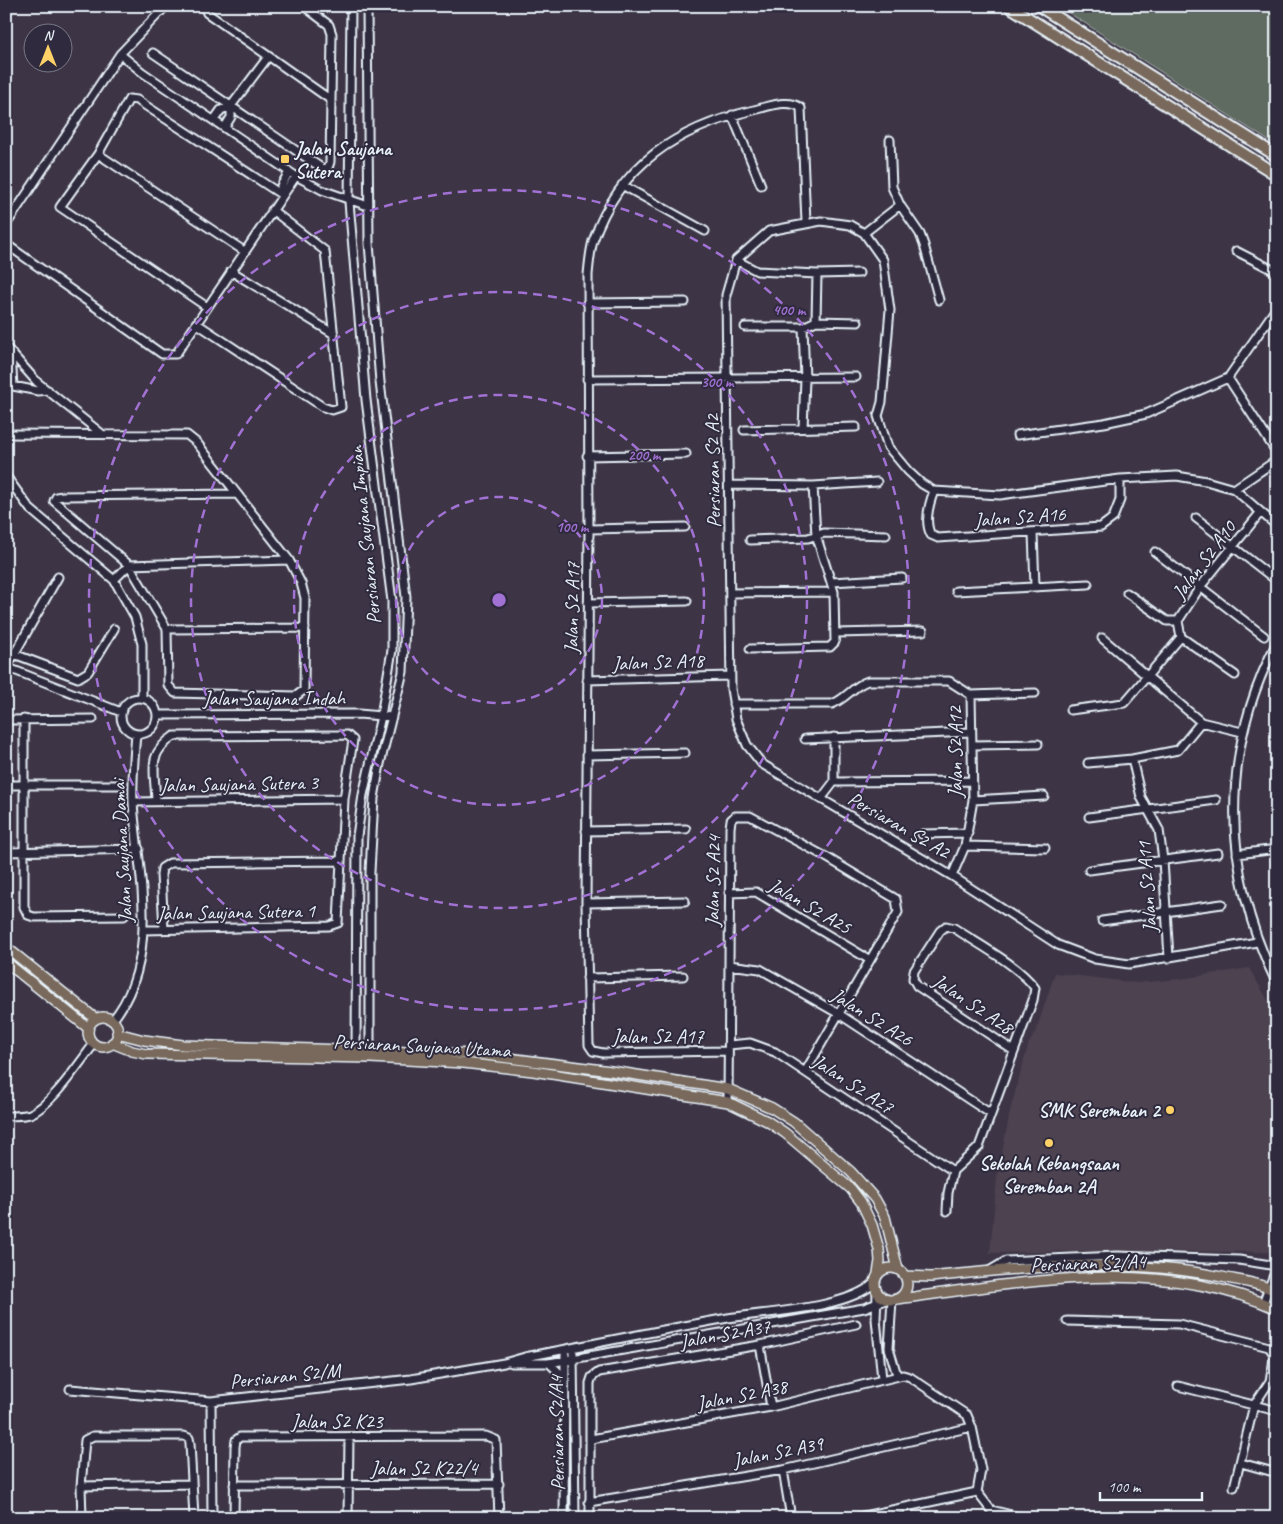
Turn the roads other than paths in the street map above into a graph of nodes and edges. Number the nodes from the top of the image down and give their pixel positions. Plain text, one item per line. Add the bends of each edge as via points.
1 (166, 6) edge
2 (204, 6) edge
3 (304, 6) edge
4 (351, 6) edge
5 (367, 6) edge
6 (1009, 6) edge
7 (1039, 6) edge
8 (153, 53) dead end
9 (120, 54) junction
10 (268, 57) junction
11 (331, 100) junction
12 (231, 106) junction
13 (732, 115) junction
14 (214, 120) junction
15 (225, 127) junction
16 (890, 140) dead end
17 (98, 154) junction
18 (1277, 156) edge
19 (289, 172) junction
20 (1277, 175) edge
21 (296, 176) junction
22 (622, 185) junction
23 (761, 185) dead end
24 (282, 195) junction
25 (349, 202) junction
26 (368, 206) junction
27 (900, 206) junction
28 (272, 210) junction
29 (806, 222) junction
30 (6, 225) edge
31 (705, 232) dead end
32 (864, 234) junction
33 (8, 246) edge
34 (1236, 250) dead end
35 (244, 251) junction
36 (736, 260) junction
37 (231, 271) junction
38 (1277, 272) edge
39 (859, 273) dead end
40 (817, 274) junction
41 (939, 300) dead end
42 (685, 302) dead end
43 (587, 303) junction
44 (207, 307) junction
45 (1277, 308) edge
46 (816, 321) junction
47 (858, 322) dead end
48 (196, 323) junction
49 (745, 327) dead end
50 (803, 327) junction
51 (334, 334) junction
52 (6, 346) edge
53 (11, 354) junction
54 (856, 377) dead end
55 (727, 378) junction
56 (1228, 378) junction
57 (587, 379) junction
58 (805, 379) junction
59 (48, 390) junction
60 (856, 427) dead end
61 (803, 428) junction
62 (744, 430) dead end
63 (6, 434) edge
64 (102, 434) junction
65 (1017, 435) dead end
66 (1277, 453) edge
67 (686, 454) dead end
68 (587, 456) junction
69 (1277, 460) edge
70 (6, 476) edge
71 (1120, 479) junction
72 (877, 482) dead end
73 (730, 485) junction
74 (813, 486) junction
75 (1234, 489) junction
76 (934, 491) junction
77 (237, 494) junction
78 (1260, 513) junction
79 (1196, 518) dead end
80 (1277, 526) edge
81 (685, 527) dead end
82 (589, 529) junction
83 (1033, 533) junction
84 (886, 534) dead end
85 (816, 536) junction
86 (750, 540) dead end
87 (1233, 546) junction
88 (1155, 552) dead end
89 (289, 560) junction
90 (129, 565) junction
91 (58, 577) dead end
92 (902, 578) dead end
93 (114, 580) junction
94 (1277, 581) edge
95 (831, 582) junction
96 (1088, 584) dead end
97 (1035, 586) junction
98 (1200, 587) junction
99 (956, 591) dead end
100 (834, 592) junction
101 (730, 593) junction
102 (1127, 593) dead end
103 (687, 601) dead end
104 (588, 603) junction
105 (1178, 621) junction
106 (305, 628) junction
107 (114, 629) dead end
108 (167, 629) junction
109 (923, 631) dead end
110 (836, 633) junction
111 (1264, 636) dead end
112 (1181, 637) junction
113 (1102, 638) dead end
114 (1276, 645) edge
115 (750, 649) dead end
116 (9, 652) edge
117 (6, 667) edge
118 (1148, 675) junction
119 (1235, 675) dead end
120 (730, 676) junction
121 (588, 680) junction
122 (1035, 693) dead end
123 (971, 695) junction
124 (142, 698) junction
125 (733, 704) junction
126 (1070, 710) dead end
127 (121, 712) junction
128 (157, 715) junction
129 (381, 716) junction
130 (392, 717) junction
131 (93, 719) dead end
132 (6, 720) edge
133 (24, 720) junction
134 (1201, 722) junction
135 (971, 732) junction
136 (1242, 732) junction
137 (136, 734) junction
138 (805, 738) dead end
139 (834, 738) junction
140 (1038, 744) dead end
141 (972, 745) junction
142 (685, 753) dead end
143 (588, 755) junction
144 (1132, 759) junction
145 (1088, 763) dead end
146 (972, 781) junction
147 (834, 782) junction
148 (23, 784) junction
149 (6, 785) edge
150 (120, 786) dead end
151 (1044, 796) dead end
152 (821, 798) junction
153 (344, 799) junction
154 (156, 800) junction
155 (973, 800) junction
156 (1216, 800) dead end
157 (133, 802) junction
158 (1148, 808) junction
159 (1089, 817) dead end
160 (686, 829) dead end
161 (586, 831) junction
162 (968, 833) junction
163 (922, 834) dead end
164 (965, 846) junction
165 (1045, 848) dead end
166 (139, 849) junction
167 (1277, 849) edge
168 (23, 851) junction
169 (6, 852) edge
170 (1218, 853) dead end
171 (1236, 854) junction
172 (1163, 860) junction
173 (340, 861) junction
174 (1089, 870) dead end
175 (952, 876) junction
176 (729, 893) junction
177 (685, 901) dead end
178 (586, 904) junction
179 (1222, 904) dead end
180 (1165, 912) junction
181 (124, 916) dead end
182 (1102, 921) dead end
183 (164, 929) junction
184 (143, 930) junction
185 (1257, 942) junction
186 (6, 947) edge
187 (1169, 958) junction
188 (870, 960) junction
189 (6, 962) edge
190 (729, 966) junction
191 (682, 976) dead end
192 (587, 978) junction
193 (1277, 984) edge
194 (839, 1014) junction
195 (96, 1019) junction
196 (112, 1021) junction
197 (88, 1028) junction
198 (117, 1033) junction
199 (112, 1043) junction
200 (94, 1044) junction
201 (729, 1048) junction
202 (1014, 1051) junction
203 (356, 1054) junction
204 (370, 1054) junction
205 (805, 1072) junction
206 (728, 1089) junction
207 (728, 1102) junction
208 (991, 1114) junction
209 (6, 1116) edge
210 (953, 1171) junction
211 (947, 1211) dead end
212 (1099, 1261) junction
213 (1277, 1267) edge
214 (898, 1269) junction
215 (878, 1273) junction
216 (905, 1276) junction
217 (874, 1284) junction
218 (1273, 1290) edge
219 (877, 1294) junction
220 (892, 1300) junction
221 (1264, 1303) junction
222 (876, 1304) junction
223 (864, 1308) junction
224 (1277, 1309) edge
225 (876, 1319) junction
226 (1067, 1321) dead end
227 (856, 1324) dead end
228 (760, 1345) junction
229 (573, 1348) junction
230 (565, 1349) junction
231 (573, 1358) junction
232 (565, 1359) junction
233 (549, 1362) junction
234 (504, 1363) junction
235 (1275, 1366) edge
236 (897, 1374) junction
237 (565, 1378) junction
238 (882, 1379) junction
239 (1178, 1386) dead end
240 (70, 1389) dead end
241 (211, 1401) junction
242 (1254, 1405) junction
243 (771, 1407) junction
244 (1277, 1411) edge
245 (972, 1427) junction
246 (349, 1437) junction
247 (591, 1439) junction
248 (1240, 1463) junction
249 (782, 1470) junction
250 (1277, 1473) edge
251 (192, 1484) junction
252 (499, 1484) junction
253 (234, 1485) junction
254 (348, 1485) junction
255 (81, 1486) junction
256 (1234, 1487) dead end
257 (977, 1492) junction
258 (589, 1502) junction
259 (82, 1518) edge
260 (194, 1518) edge
261 (212, 1518) edge
262 (234, 1518) edge
263 (348, 1518) edge
264 (498, 1518) edge
265 (564, 1518) edge
266 (575, 1518) edge
267 (590, 1518) edge
268 (791, 1518) edge
269 (854, 1518) edge
270 (1023, 1518) edge

1 - 9 street
2 - 10 street via 207,13
3 - 11 street via 329,25 332,34
4 - 25 street, Persiaran Saujana Impian
5 - 26 street, Persiaran Saujana Impian
6 - 20 highway
7 - 18 highway
8 - 12 street
9 - 14 street
9 - 30 street
10 - 11 street
10 - 12 street
11 - 12 street via 330,162 328,168 323,169
12 - 14 street via 221,110
12 - 15 street via 231,117
13 - 22 street, Jalan S2 A17 via 689,130 639,166
13 - 23 street
13 - 29 street, Jalan S2 A17 via 777,104 797,104 801,108
14 - 15 street
15 - 19 street
16 - 27 street via 891,180
17 - 24 street via 129,99 137,100
17 - 35 street
17 - 44 street via 60,207
19 - 21 street
19 - 24 street via 281,186
21 - 24 street
21 - 25 street
22 - 31 street
22 - 43 street, Jalan S2 A17 via 592,243
24 - 28 street
25 - 26 street
25 - 129 street, Persiaran Saujana Impian via 366,400 392,601 392,650
26 - 130 street, Persiaran Saujana Impian via 379,372 406,597 403,672
27 - 32 street
27 - 41 street via 922,239
28 - 35 street
28 - 51 street via 325,251
29 - 32 street via 850,225
29 - 36 street via 769,231
32 - 76 street via 883,260 890,310 878,416 888,447 908,471
33 - 48 street via 162,354 176,354
34 - 38 street
35 - 37 street
36 - 40 street via 757,271
36 - 55 street, Persiaran S2 A2 via 726,295
37 - 44 street
37 - 51 street
39 - 40 street
40 - 46 street
42 - 43 street
43 - 57 street, Jalan S2 A17
44 - 48 street
45 - 56 street
46 - 47 street
46 - 50 street
48 - 51 street via 332,410 341,407
49 - 50 street
50 - 58 street
52 - 53 street
53 - 59 street
53 - 59 street via 13,386
54 - 58 street
55 - 57 street
55 - 58 street
55 - 73 street, Persiaran S2 A2
56 - 65 street via 1146,414
56 - 66 street
57 - 68 street, Jalan S2 A17
58 - 61 street
59 - 64 street
60 - 61 street
61 - 62 street
63 - 64 street
64 - 77 street via 187,435 197,442
67 - 68 street
68 - 82 street, Jalan S2 A17
69 - 75 street
70 - 93 street via 30,509
71 - 75 street via 1177,476 1206,480
71 - 76 street via 1000,495
71 - 83 street, Jalan S2 A16 via 1120,500 1114,518 1102,527
72 - 74 street
73 - 74 street
73 - 101 street, Persiaran S2 A2
74 - 85 street
75 - 78 street
76 - 83 street, Jalan S2 A16 via 929,504 928,530 931,536
77 - 89 street
77 - 90 street via 56,497 55,502
78 - 80 street
78 - 87 street, Jalan S2 A10
79 - 87 street
81 - 82 street
82 - 104 street, Jalan S2 A17
83 - 97 street
84 - 85 street via 824,533
85 - 86 street
85 - 95 street
87 - 94 street
87 - 98 street, Jalan S2 A10
88 - 98 street
89 - 90 street
89 - 106 street via 305,598
90 - 93 street
90 - 108 street
91 - 116 street
92 - 95 street
93 - 124 street via 135,618 142,644
95 - 100 street
96 - 97 street
97 - 99 street
98 - 105 street, Jalan S2 A10
98 - 111 street
100 - 101 street
100 - 110 street
101 - 120 street, Persiaran S2 A2
102 - 105 street via 1167,622
103 - 104 street
104 - 121 street, Jalan S2 A17
105 - 112 street, Jalan S2 A10
106 - 108 street
106 - 108 street via 304,690 296,696 174,693 168,685
107 - 116 street via 88,672 78,678
109 - 110 street
110 - 115 street via 835,642 830,647
112 - 118 street
112 - 119 street
113 - 118 street
114 - 136 street via 1251,700
116 - 117 street
117 - 127 street
118 - 126 street via 1121,704
118 - 134 street
120 - 121 street, Jalan S2 A18
120 - 125 street, Persiaran S2 A2
121 - 143 street, Jalan S2 A17
122 - 123 street
123 - 125 street, Jalan S2 A12 via 948,680 868,680 842,701 832,704
123 - 135 street, Jalan S2 A12
124 - 127 street via 127,703
124 - 128 street via 151,702
125 - 152 street, Persiaran S2 A2 via 747,745 762,764
127 - 137 street via 124,726
128 - 129 street, Jalan Saujana Indah
128 - 137 street via 151,729
129 - 130 street, Jalan Saujana Indah
129 - 203 street, Persiaran Saujana Impian via 357,836
130 - 204 street, Persiaran Saujana Impian via 374,798 370,872
131 - 133 street
132 - 133 street
133 - 148 street
134 - 136 street
134 - 144 street via 1178,750
135 - 139 street
135 - 141 street, Jalan S2 A12
136 - 171 street via 1235,779
137 - 157 street, Jalan Saujana Damai
138 - 139 street
139 - 147 street
140 - 141 street
141 - 146 street, Jalan S2 A12
142 - 143 street
143 - 161 street, Jalan S2 A17
144 - 145 street
144 - 158 street, Jalan S2 A11 via 1141,798
146 - 147 street
146 - 155 street, Jalan S2 A12
147 - 152 street
148 - 149 street
148 - 150 street
148 - 168 street
151 - 155 street
152 - 175 street, Persiaran S2 A2
153 - 154 street, Jalan Saujana Sutera 3
153 - 154 street via 353,740 347,735 174,736 162,744 154,758
153 - 173 street
154 - 157 street, Jalan Saujana Sutera 3
155 - 162 street, Jalan S2 A12
156 - 158 street
157 - 166 street, Jalan Saujana Damai
158 - 159 street
158 - 172 street, Jalan S2 A11 via 1158,830
160 - 161 street
161 - 178 street, Jalan S2 A17
162 - 163 street
162 - 164 street, Jalan S2 A12
164 - 165 street
164 - 175 street, Jalan S2 A12
166 - 168 street
166 - 184 street, Jalan Saujana Damai
167 - 171 street
168 - 169 street
168 - 181 street via 24,907 28,915
170 - 172 street
171 - 185 street
172 - 174 street
172 - 180 street, Jalan S2 A11
173 - 183 street, Jalan Saujana Sutera 1 via 338,923 329,926
173 - 183 street via 170,863 162,868 161,875
175 - 187 street, Persiaran S2 A2 via 1058,945 1096,959 1129,964
176 - 188 street, Jalan S2 A25 via 756,892
176 - 188 street, Jalan S2 A24 via 731,820 736,816 750,816 896,899 898,912
176 - 190 street, Jalan S2 A24
177 - 178 street
178 - 192 street, Jalan S2 A17
179 - 180 street
180 - 182 street
180 - 187 street, Jalan S2 A11
183 - 184 street, Jalan Saujana Sutera 1
184 - 196 street, Jalan Saujana Damai via 134,978 121,1010
185 - 187 street, Persiaran S2 A2
185 - 193 street
186 - 195 main road
188 - 194 street
189 - 197 main road
190 - 194 street, Jalan S2 A26 via 760,968
190 - 201 street, Jalan S2 A24
191 - 192 street
192 - 201 street, Jalan S2 A17 via 588,1045 593,1052
194 - 205 street
194 - 208 street, Jalan S2 A26
195 - 196 main road via 104,1017
195 - 197 main road
196 - 198 main road
197 - 200 main road
198 - 199 main road
198 - 203 main road, Persiaran Saujana Utama via 183,1045
199 - 200 main road
199 - 203 main road, Persiaran Saujana Utama via 146,1054
200 - 209 street via 38,1110
201 - 205 street, Jalan S2 A27 via 750,1043 760,1046
201 - 206 street, Jalan S2 A24
202 - 202 street, Jalan S2 A28 via 1035,988 1009,965 954,928 946,926 914,971 917,986
202 - 208 street
203 - 204 main road, Persiaran Saujana Utama
204 - 206 main road, Persiaran Saujana Utama via 505,1057
204 - 207 main road, Persiaran Saujana Utama via 492,1065
205 - 210 street, Jalan S2 A27
206 - 207 street, Jalan S2 A24
206 - 214 main road, Persiaran Saujana Utama via 772,1108 794,1122 851,1172 882,1211
207 - 215 main road, Persiaran Saujana Utama via 767,1120 851,1189 872,1225 879,1249
208 - 210 street via 978,1147
210 - 211 street
212 - 213 street via 1196,1258 1239,1260
212 - 216 main road, Persiaran S2/A4
212 - 218 main road, Persiaran S2/A4 via 1173,1267
213 - 218 street
214 - 215 main road via 887,1268
214 - 216 main road
215 - 217 main road
216 - 220 main road via 905,1292
217 - 219 main road
217 - 229 street via 865,1292 833,1301
218 - 221 street
219 - 220 main road
219 - 222 street
220 - 221 main road, Persiaran S2/A4 via 1011,1284 1120,1276 1186,1281 1222,1288
220 - 222 street
220 - 236 street via 889,1348
221 - 224 main road, Persiaran S2/A4
222 - 223 street
222 - 225 street
223 - 225 street
223 - 231 street
225 - 238 street
226 - 235 street via 1179,1324 1269,1347 1274,1354
227 - 228 street, Jalan S2 A37
228 - 243 street
228 - 247 street, Jalan S2 A37 via 599,1372 590,1383
229 - 230 street
229 - 231 street, Persiaran S2/A4
230 - 232 street, Persiaran S2/A4
230 - 234 street
231 - 232 street
231 - 266 street, Persiaran S2/A4
232 - 233 street
232 - 237 street, Persiaran S2/A4
233 - 234 street
233 - 237 street
234 - 241 street, Persiaran S2/M via 411,1379
235 - 242 street
236 - 238 street, Jalan S2 A38
236 - 245 street via 910,1377 962,1410 968,1415
237 - 265 street, Persiaran S2/A4
238 - 243 street, Jalan S2 A38
239 - 242 street
240 - 241 street, Persiaran S2/M
241 - 261 street
242 - 244 street
242 - 248 street
243 - 247 street, Jalan S2 A38
245 - 249 street, Jalan S2 A39
245 - 257 street via 981,1470
246 - 252 street, Jalan S2 K23 via 486,1436 496,1440
246 - 253 street, Jalan S2 K23 via 240,1437 234,1447
246 - 254 street
247 - 258 street
248 - 250 street
248 - 256 street
249 - 258 street, Jalan S2 A39
249 - 268 street
251 - 255 street
251 - 255 street via 189,1438 94,1436 84,1440
251 - 260 street
252 - 254 street, Jalan S2 K22/4
252 - 264 street
253 - 254 street, Jalan S2 K22/4
253 - 262 street
254 - 263 street
255 - 259 street
257 - 269 street
257 - 270 street via 991,1510
258 - 267 street

